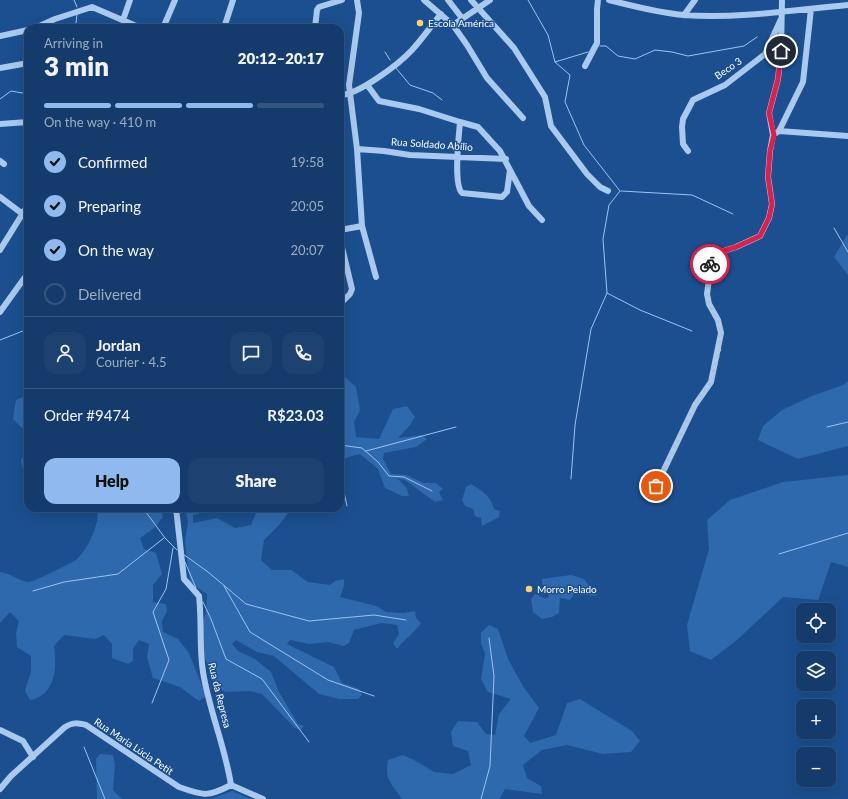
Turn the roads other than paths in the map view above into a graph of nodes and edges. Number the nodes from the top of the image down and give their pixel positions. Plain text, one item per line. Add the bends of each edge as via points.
1 (130, 0) edge
2 (175, 0) edge
3 (233, 0) edge
4 (342, 0) edge
5 (357, 0) edge
6 (424, 0) edge
7 (448, 0) edge
8 (471, 0) edge
9 (490, 0) edge
10 (598, 0) edge
11 (609, 0) edge
12 (694, 0) edge
13 (782, 0) edge
14 (848, 5) edge
15 (478, 9) junction
16 (811, 9) junction
17 (440, 14) junction
18 (782, 14) junction
19 (684, 15) junction
20 (462, 18) junction
21 (123, 20) junction
22 (43, 24) edge
23 (132, 24) edge
24 (165, 24) edge
25 (227, 24) edge
26 (315, 24) edge
27 (453, 25) junction
28 (24, 31) edge
29 (0, 36) edge
30 (24, 64) edge
31 (585, 66) dead end
32 (0, 68) edge
33 (368, 86) junction
34 (350, 94) junction
35 (344, 95) edge
36 (523, 118) dead end
37 (24, 122) edge
38 (460, 122) junction
39 (0, 124) edge
40 (776, 133) junction
41 (848, 136) edge
42 (357, 149) junction
43 (688, 151) dead end
44 (458, 156) junction
45 (506, 159) junction
46 (510, 170) junction
47 (608, 191) dead end
48 (0, 197) edge
49 (24, 211) edge
50 (22, 214) junction
51 (542, 220) dead end
52 (362, 226) junction
53 (344, 229) edge
54 (2, 243) edge
55 (0, 250) edge
56 (344, 256) edge
57 (376, 277) dead end
58 (24, 279) edge
59 (344, 300) edge
60 (0, 312) edge
61 (650, 499) dead end
62 (176, 512) edge
63 (0, 730) edge
64 (33, 757) junction
65 (231, 785) junction
66 (0, 789) edge
67 (263, 799) edge

1 - 21 street
2 - 24 street
3 - 25 street
4 - 26 street via 319,7
5 - 34 street via 359,12 349,84
6 - 17 street
7 - 20 street
8 - 15 street
9 - 15 street
10 - 31 street via 597,43
11 - 19 street
12 - 19 street
13 - 18 street
14 - 16 street
15 - 20 street
15 - 47 street via 514,48 545,97 551,126 587,174
16 - 18 street
16 - 40 street via 803,82
17 - 27 street
17 - 33 street via 410,52
18 - 19 street
18 - 40 street via 779,72 769,113
18 - 43 street, Beco 3 via 764,54 725,85 693,100 682,120 683,144
20 - 27 street
21 - 22 street via 92,7
21 - 23 street
27 - 36 street via 487,78
28 - 29 street
30 - 32 street
33 - 34 street
33 - 38 street via 379,101 419,109
34 - 35 street
34 - 42 street
37 - 39 street
38 - 44 street
38 - 45 street via 478,127
40 - 41 street
40 - 61 street via 770,151 768,177 772,204 766,226 760,236 714,254 710,263 707,294 721,333 711,382 695,405
42 - 44 street, Rua Soldado Abílio via 410,155
42 - 52 street
44 - 45 street, Rua Soldado Abílio
44 - 46 street via 458,180 462,193 502,197 507,192
45 - 46 street
46 - 51 street via 530,206
48 - 50 street
49 - 50 street
50 - 54 street
52 - 53 street
52 - 57 street
54 - 55 street
56 - 59 street via 352,289
58 - 60 street
62 - 65 street, Rua da Represa via 184,579 199,596 203,674 229,768
63 - 64 street via 23,741
64 - 65 street, Rua Maria Lúcia Petit via 65,727 78,723 179,787 195,793 213,794
64 - 66 street, Rua Maria Lúcia Petit
65 - 67 street

